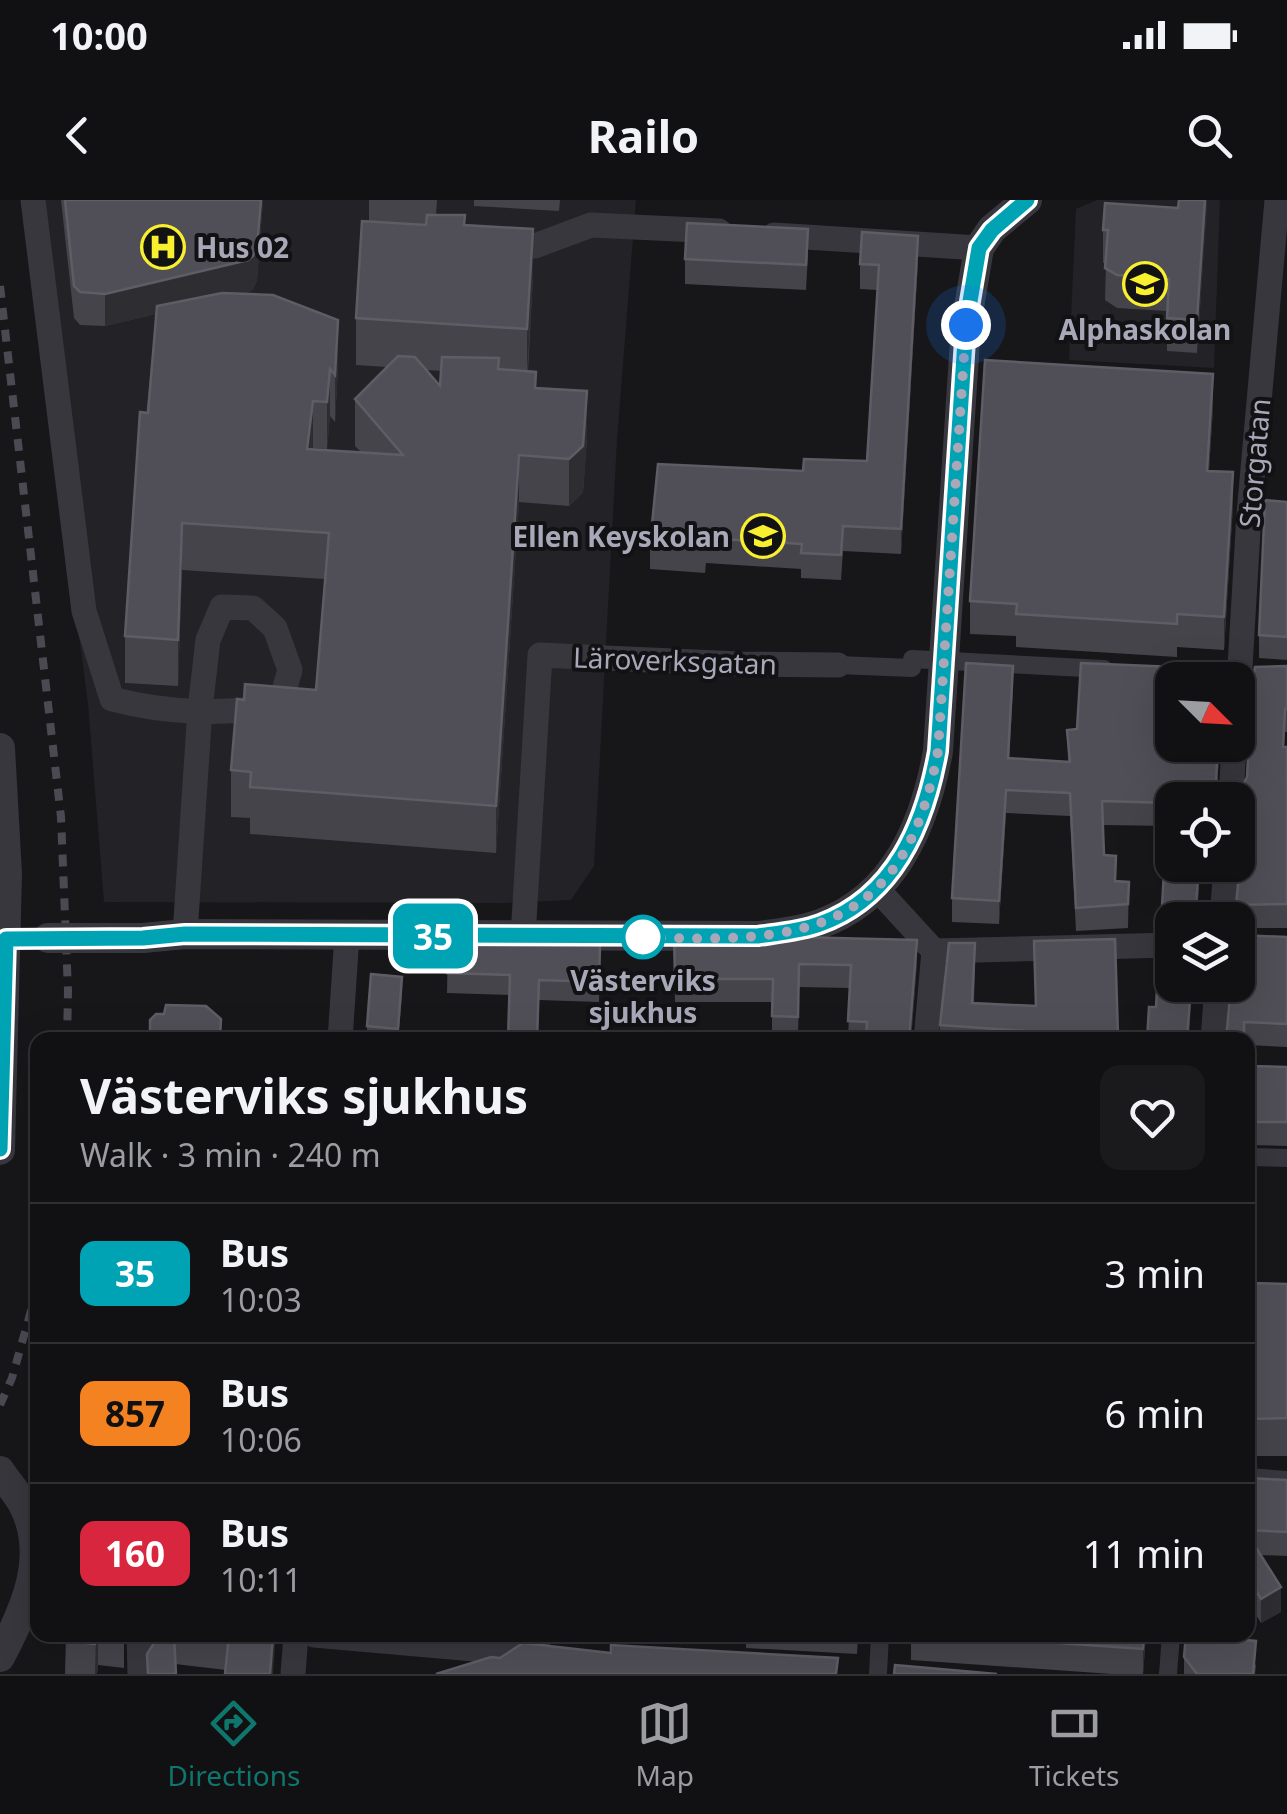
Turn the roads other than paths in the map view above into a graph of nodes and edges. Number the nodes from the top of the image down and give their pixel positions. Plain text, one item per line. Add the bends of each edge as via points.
1 (33, 200) edge
2 (1027, 200) edge
3 (1281, 200) edge
4 (480, 246) edge
5 (979, 248) junction
6 (945, 661) junction
7 (1242, 662) edge
8 (838, 664) joint
9 (1132, 670) edge
10 (200, 709) junction
11 (0, 748) edge
12 (878, 890) junction
13 (185, 934) junction
14 (347, 935) junction
15 (523, 937) junction
16 (6, 939) junction
17 (1155, 946) edge
18 (934, 950) junction
19 (1216, 1002) edge
20 (341, 1032) edge
21 (927, 1032) edge
22 (1214, 1032) edge
23 (0, 1140) edge
24 (0, 1150) edge
25 (1255, 1157) edge
26 (1287, 1158) edge
27 (0, 1472) edge
28 (1255, 1478) edge
29 (1287, 1480) edge
30 (30, 1522) edge
31 (30, 1602) edge
32 (140, 1642) edge
33 (295, 1642) edge
34 (396, 1642) edge
35 (880, 1642) edge
36 (1170, 1642) edge
37 (526, 1653) junction
38 (564, 1656) edge
39 (0, 1657) edge
40 (140, 1674) edge
41 (293, 1674) edge
42 (497, 1674) edge
43 (878, 1674) edge
44 (1168, 1674) edge

1 - 10 street via 84,610 112,700
2 - 5 street
3 - 7 street, Storgatan via 1249,514
4 - 5 street via 535,246 591,226
5 - 6 street via 966,325
6 - 8 street, Läroverksgatan
6 - 9 street, Läroverksgatan
6 - 12 street via 938,751 924,813
8 - 15 street, Läroverksgatan via 540,655
10 - 10 street via 246,712 280,704 290,670 275,628 254,608 222,607 208,640
10 - 13 street
11 - 16 street
12 - 15 street via 822,924 758,936
12 - 18 street
13 - 14 street
13 - 16 street, bridge
14 - 15 street
14 - 20 street
16 - 23 street
17 - 18 street
18 - 21 street
19 - 22 street
23 - 24 street
25 - 26 street
27 - 30 street
28 - 29 street
31 - 39 street
32 - 40 street
33 - 41 street
34 - 37 street
35 - 43 street
36 - 44 street
37 - 38 street
37 - 42 street

